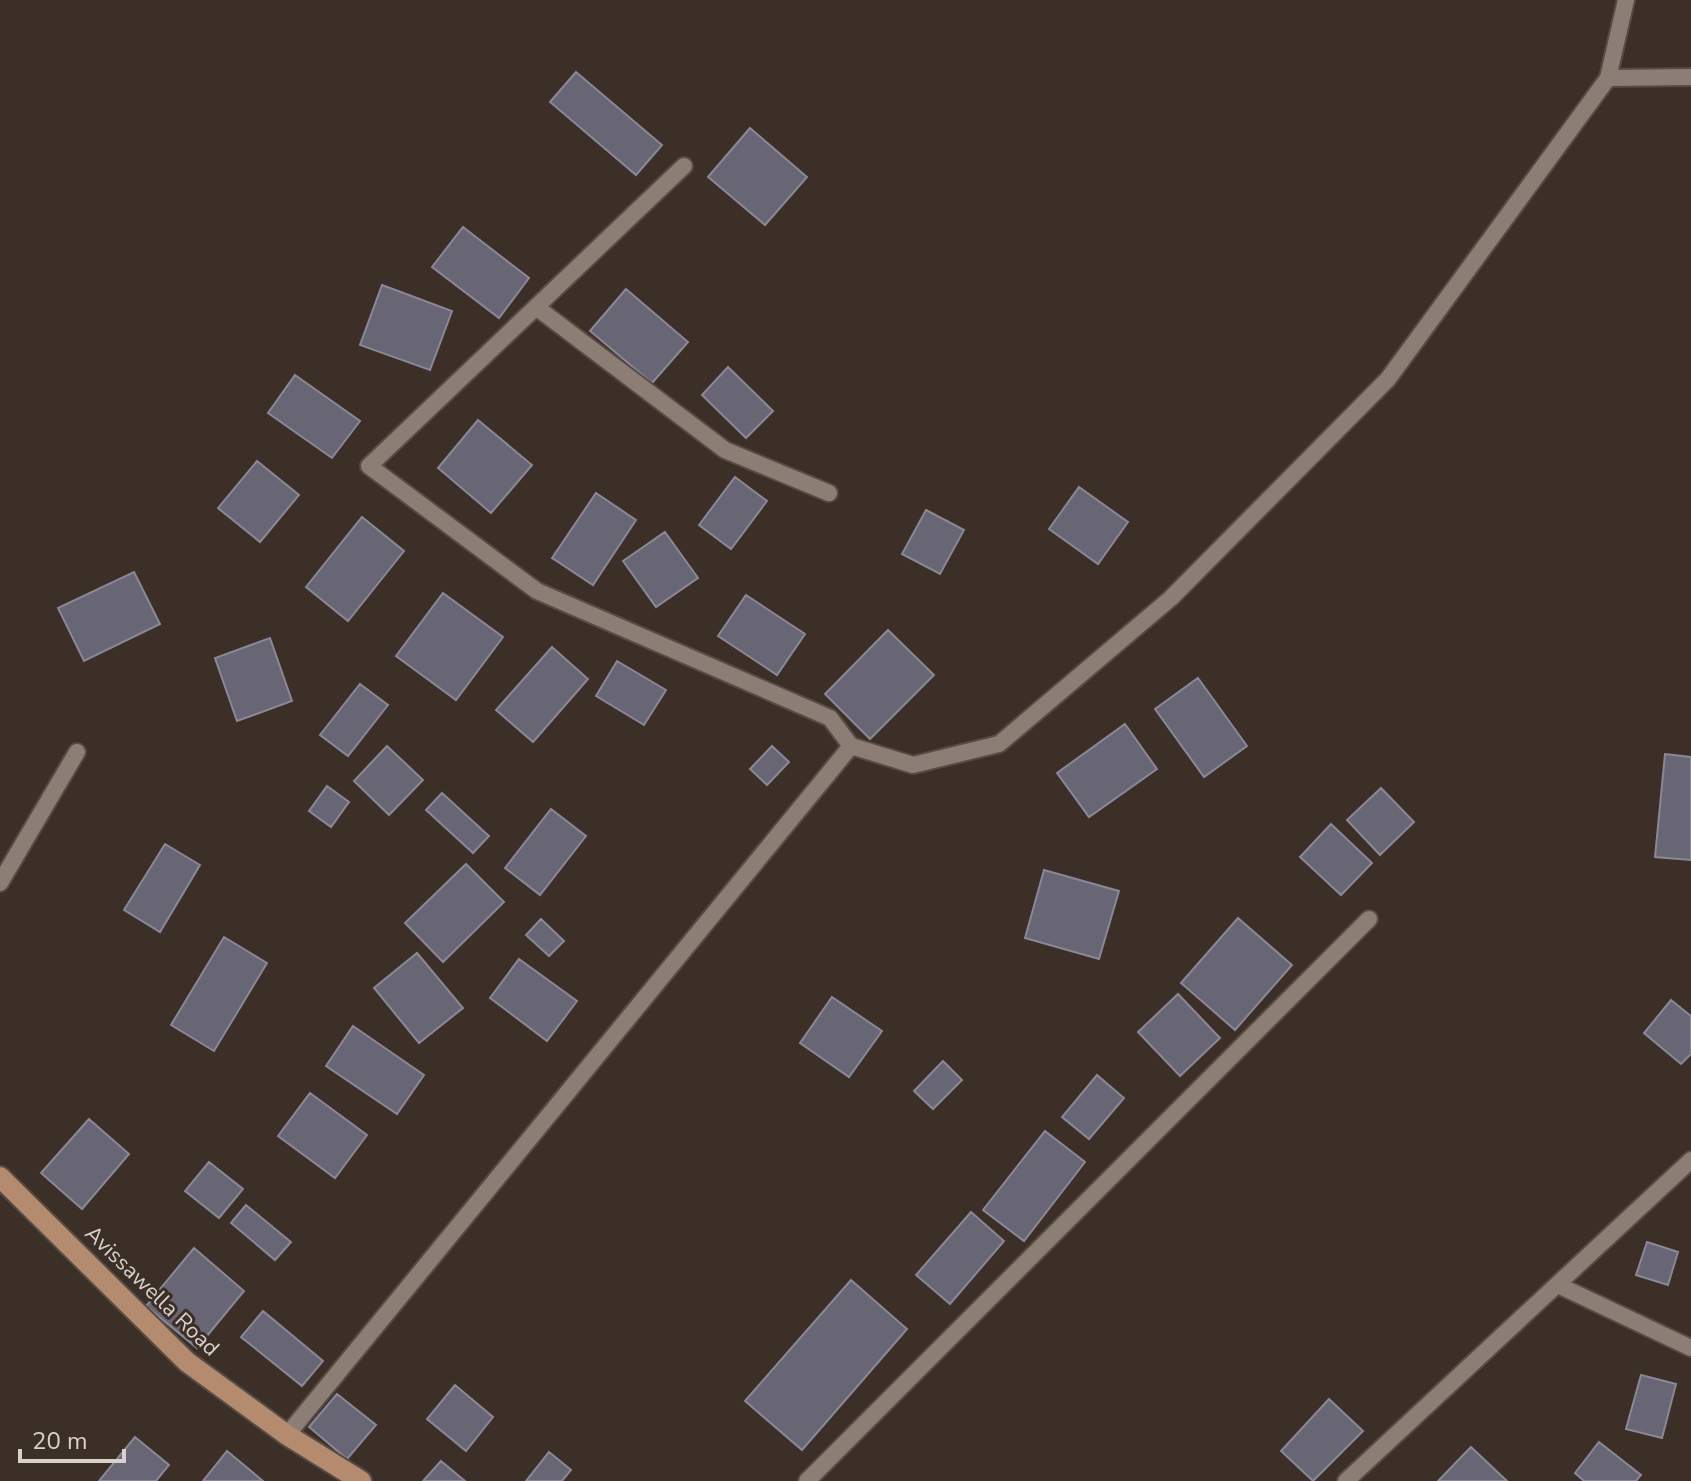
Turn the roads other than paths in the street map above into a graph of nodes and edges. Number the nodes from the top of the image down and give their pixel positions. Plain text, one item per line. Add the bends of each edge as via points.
1 (1626, 0) edge
2 (1691, 77) edge
3 (1608, 78) junction
4 (684, 166) dead end
5 (536, 307) junction
6 (829, 493) dead end
7 (851, 746) junction
8 (77, 752) dead end
9 (0, 883) edge
10 (1369, 919) dead end
11 (1691, 1160) edge
12 (0, 1177) edge
13 (1558, 1285) junction
14 (1691, 1348) edge
15 (287, 1435) junction
16 (361, 1481) edge
17 (807, 1481) edge
18 (1346, 1481) edge

1 - 3 street
2 - 3 street
3 - 7 street via 1388,379 1171,598 999,744 913,765
4 - 5 street
5 - 6 street via 725,450
5 - 7 street via 369,466 537,591 830,718
7 - 15 street
8 - 9 street
10 - 17 street
11 - 13 street
12 - 15 main road, Avissawella Road via 187,1362
13 - 14 street
13 - 18 street
15 - 16 main road, Avissawella Road

